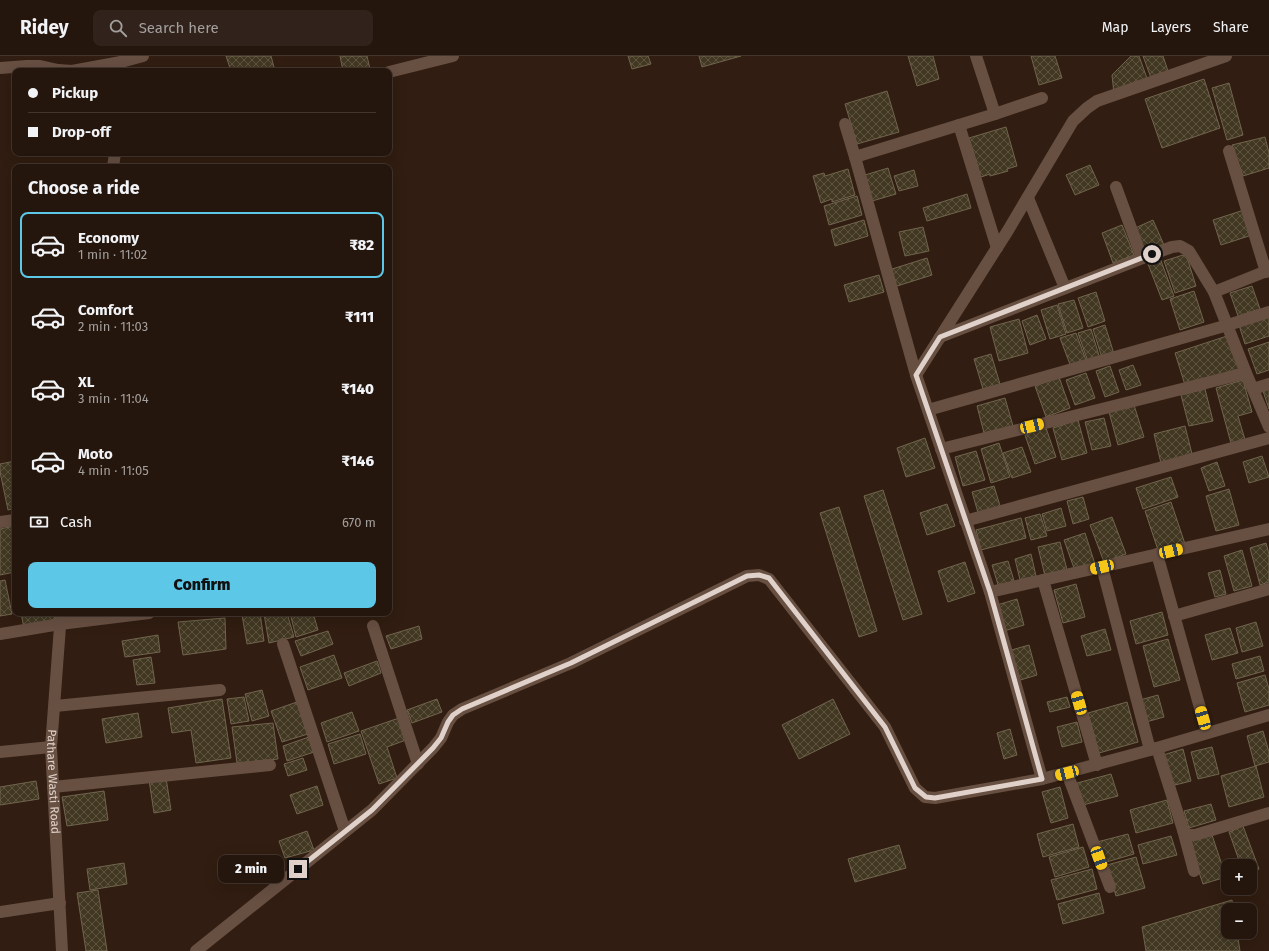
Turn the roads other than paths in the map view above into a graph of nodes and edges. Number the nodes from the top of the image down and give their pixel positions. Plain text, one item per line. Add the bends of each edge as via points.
1 (143, 56) edge
2 (453, 56) edge
3 (976, 56) edge
4 (1226, 56) edge
5 (121, 63) edge
6 (0, 68) edge
7 (49, 68) edge
8 (90, 68) edge
9 (392, 71) edge
10 (1042, 98) dead end
11 (995, 114) junction
12 (845, 124) dead end
13 (958, 126) junction
14 (1228, 151) dead end
15 (855, 157) junction
16 (1116, 187) dead end
17 (1028, 198) junction
18 (997, 248) junction
19 (1142, 258) junction
20 (1267, 271) edge
21 (1065, 288) junction
22 (1214, 292) junction
23 (1269, 312) edge
24 (1228, 325) junction
25 (940, 337) junction
26 (1246, 373) junction
27 (916, 375) junction
28 (1269, 384) edge
29 (1253, 389) junction
30 (928, 410) junction
31 (1269, 427) edge
32 (1269, 438) edge
33 (941, 449) junction
34 (12, 520) edge
35 (965, 521) junction
36 (0, 522) edge
37 (1269, 529) edge
38 (1157, 554) junction
39 (1102, 567) junction
40 (1043, 580) junction
41 (1269, 589) edge
42 (990, 592) junction
43 (105, 616) edge
44 (1174, 616) junction
45 (61, 619) edge
46 (373, 626) dead end
47 (0, 634) edge
48 (283, 644) dead end
49 (220, 690) dead end
50 (55, 706) junction
51 (1269, 714) edge
52 (1207, 733) junction
53 (52, 747) junction
54 (1154, 749) junction
55 (0, 752) edge
56 (418, 764) junction
57 (1097, 764) junction
58 (270, 765) dead end
59 (1067, 773) junction
60 (1042, 779) junction
61 (53, 787) junction
62 (1269, 813) edge
63 (1183, 830) junction
64 (345, 831) junction
65 (1194, 871) dead end
66 (1110, 887) dead end
67 (60, 903) junction
68 (0, 912) edge
69 (62, 951) edge
70 (196, 951) edge

1 - 5 street
2 - 9 street
3 - 11 street
4 - 17 street via 1097,101 1073,122
5 - 8 street
6 - 7 street
10 - 11 street
11 - 13 street
12 - 15 street
13 - 15 street
13 - 18 street
14 - 20 street
15 - 27 street
16 - 19 street
17 - 18 street
17 - 21 street
18 - 25 street
19 - 21 street
19 - 22 street via 1180,246 1189,251
20 - 22 street
21 - 25 street
22 - 24 street
23 - 24 street
24 - 26 street
24 - 30 street
25 - 27 street
26 - 29 street
26 - 33 street
27 - 30 street
28 - 29 street
29 - 31 street
30 - 33 street
32 - 35 street
33 - 35 street
34 - 36 street
35 - 42 street
37 - 38 street
38 - 39 street
38 - 44 street
39 - 40 street
39 - 54 street
40 - 42 street
40 - 57 street
41 - 44 street
42 - 60 street
43 - 45 street
44 - 52 street
45 - 47 street
45 - 50 street, Pathare Wasti Road
46 - 56 street
48 - 64 street
49 - 50 street
50 - 53 street, Pathare Wasti Road
51 - 52 street
52 - 54 street
53 - 55 street
53 - 61 street, Pathare Wasti Road
54 - 57 street
54 - 63 street
56 - 60 street via 441,738 453,715 462,709 571,663 747,576 759,575 769,578 885,727 915,788 926,797 935,798
56 - 64 street via 372,810
57 - 59 street
58 - 61 street
59 - 60 street
59 - 66 street
61 - 67 street, Pathare Wasti Road
62 - 63 street via 1195,835 1188,835
63 - 65 street
64 - 70 street
67 - 68 street
67 - 69 street, Pathare Wasti Road

